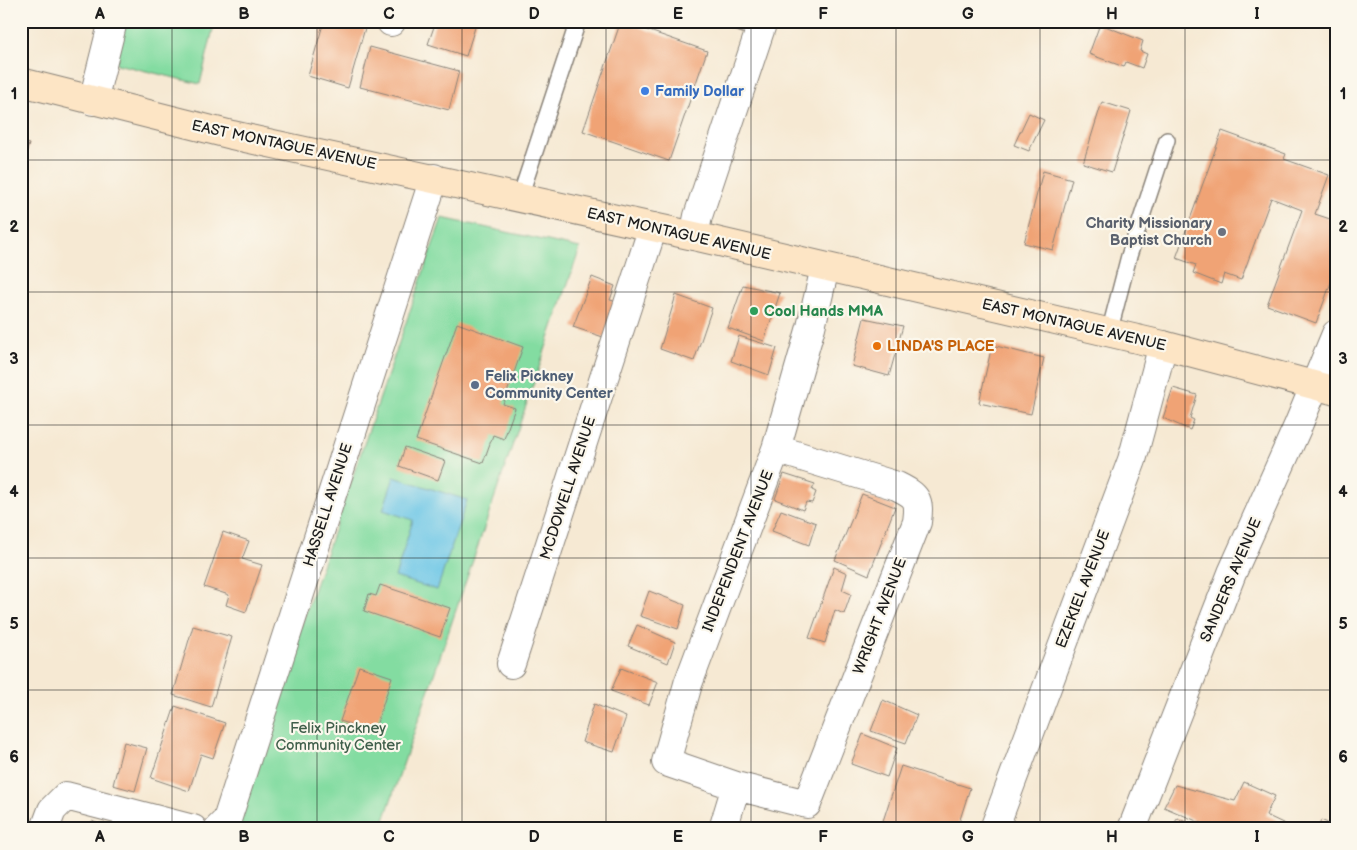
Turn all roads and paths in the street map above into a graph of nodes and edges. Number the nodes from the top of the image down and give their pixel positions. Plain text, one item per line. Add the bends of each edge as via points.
1 (113, 21) edge
2 (578, 21) edge
3 (733, 21) edge
4 (761, 26) edge
5 (21, 82) edge
6 (92, 101) junction
7 (1167, 140) dead end
8 (434, 178) junction
9 (520, 197) junction
10 (653, 227) junction
11 (694, 236) junction
12 (825, 268) junction
13 (1109, 333) junction
14 (1336, 334) edge
15 (1163, 345) junction
16 (1325, 388) edge
17 (776, 449) junction
18 (511, 664) dead end
19 (736, 786) junction
20 (45, 829) edge
21 (193, 829) edge
22 (218, 829) edge
23 (723, 829) edge
24 (994, 829) edge
25 (1132, 829) edge

1 - 6 street
2 - 9 lane
3 - 4 lane
4 - 11 street
5 - 6 main road, EAST MONTAGUE AVENUE
6 - 8 main road, EAST MONTAGUE AVENUE
7 - 13 lane via 1129,256
8 - 9 main road, EAST MONTAGUE AVENUE
8 - 22 street, HASSELL AVENUE via 227,820
9 - 10 main road, EAST MONTAGUE AVENUE
10 - 11 main road, EAST MONTAGUE AVENUE
10 - 18 street, MCDOWELL AVENUE
11 - 12 main road, EAST MONTAGUE AVENUE
12 - 13 main road, EAST MONTAGUE AVENUE
12 - 17 street, INDEPENDENT AVENUE
13 - 15 main road, EAST MONTAGUE AVENUE
14 - 16 street, SANDERS AVENUE
15 - 16 main road, EAST MONTAGUE AVENUE
15 - 24 street, EZEKIEL AVENUE via 1132,460
16 - 25 street, SANDERS AVENUE via 1232,574
17 - 19 street, INDEPENDENT AVENUE via 688,684 666,762
17 - 19 street, WRIGHT AVENUE via 897,486 914,494 919,506 917,522 807,804
19 - 23 street
20 - 21 street via 52,810 66,796

